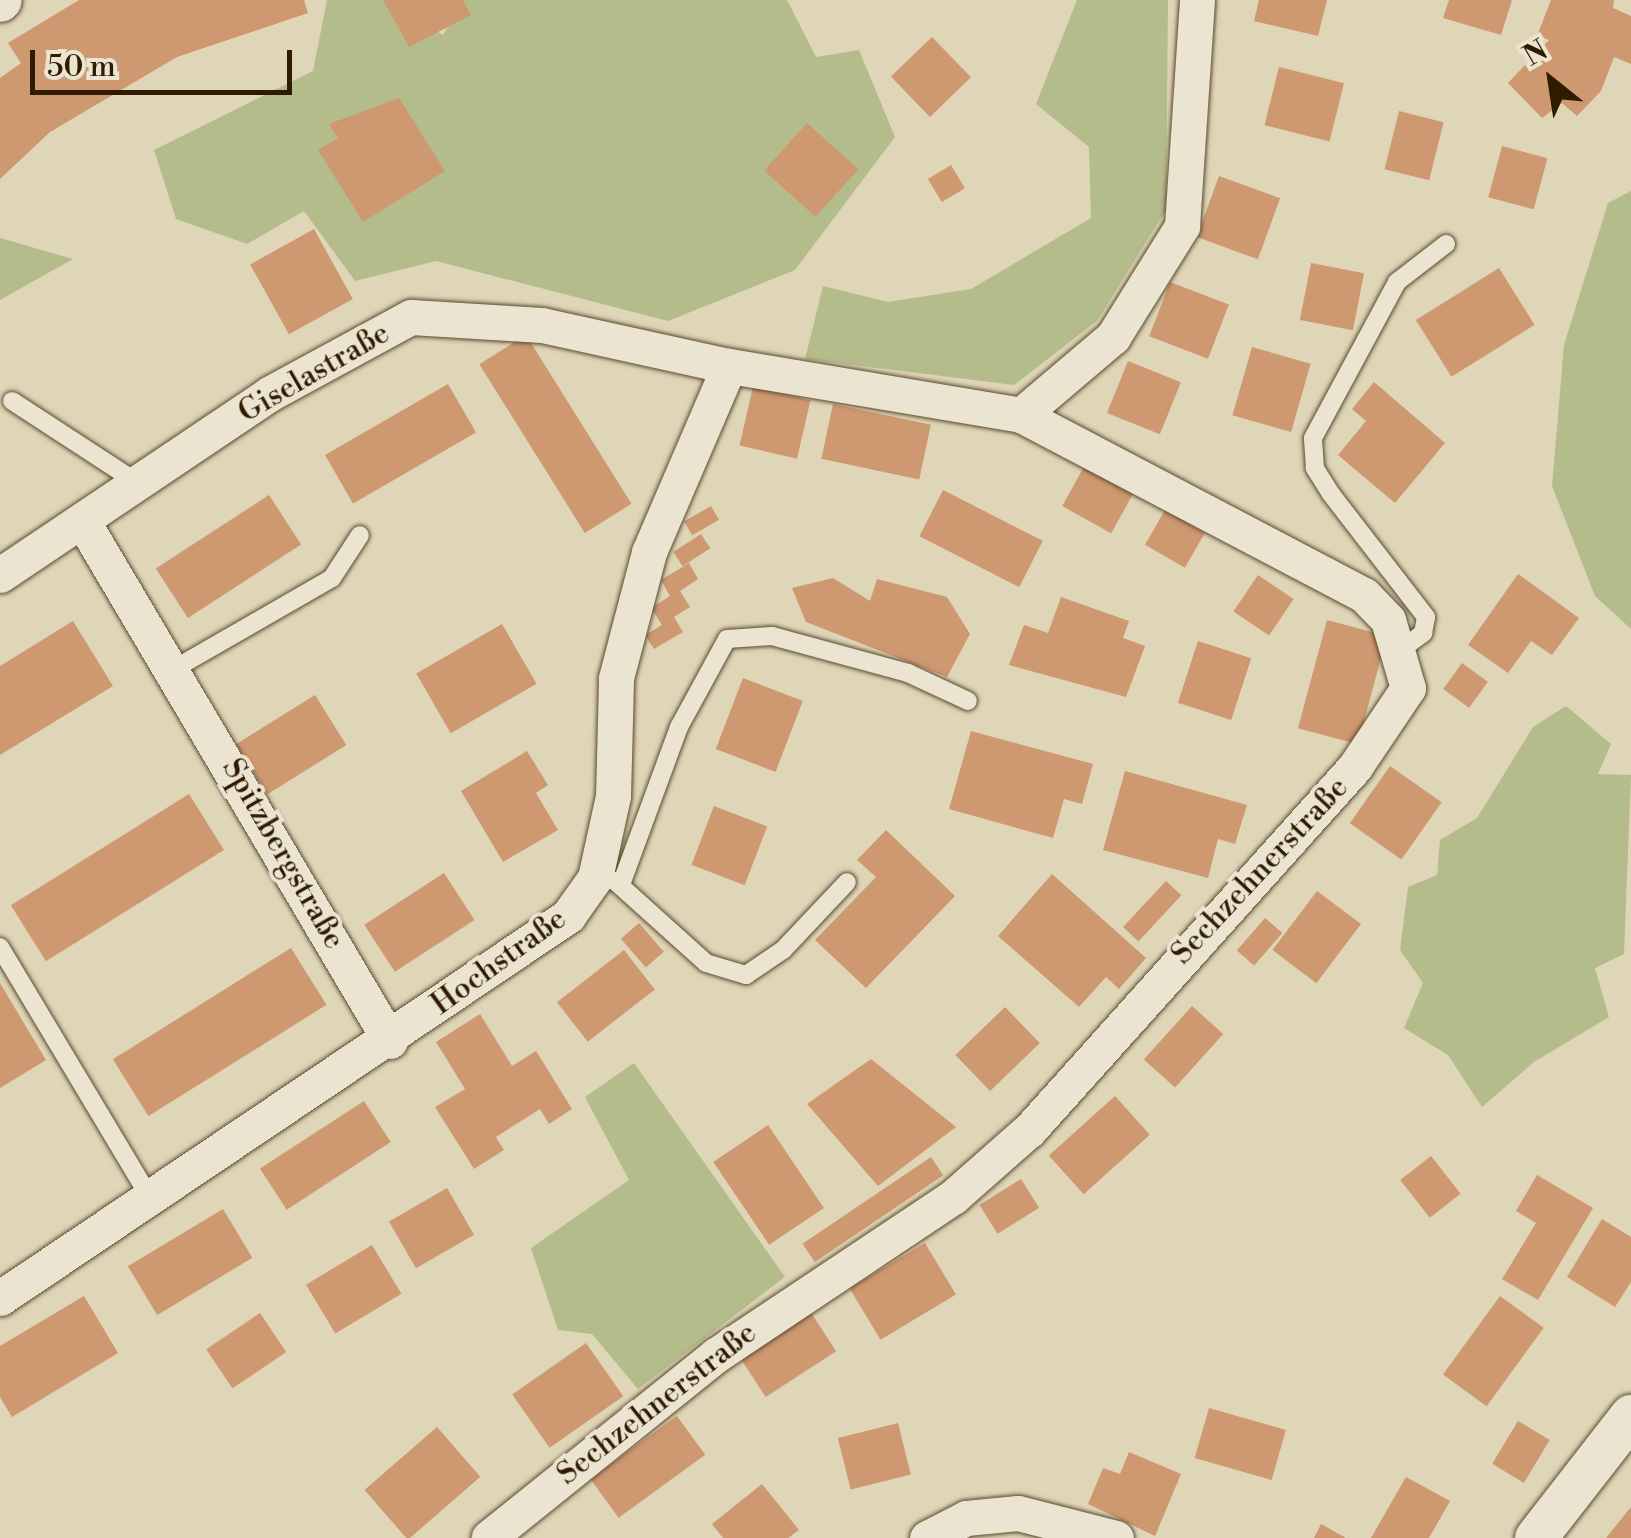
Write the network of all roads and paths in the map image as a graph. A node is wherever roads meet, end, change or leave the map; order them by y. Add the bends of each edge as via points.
1 (1198, 0) edge
2 (1446, 244) dead end
3 (729, 366) junction
4 (12, 401) dead end
5 (1020, 415) junction
6 (139, 483) junction
7 (83, 522) junction
8 (360, 535) dead end
9 (0, 576) edge
10 (1400, 650) junction
11 (174, 669) junction
12 (968, 701) dead end
13 (608, 880) junction
14 (847, 882) dead end
15 (0, 947) edge
16 (390, 1040) junction
17 (150, 1198) junction
18 (0, 1298) edge
19 (1631, 1416) edge
20 (488, 1538) edge
21 (927, 1538) edge
22 (1116, 1538) edge
23 (1536, 1538) edge

1 - 5 street via 1182,226 1113,337
2 - 10 lane via 1396,282 1313,438 1323,481 1426,617 1422,633
3 - 5 street, Sechzehnerstraße
3 - 6 street, Giselastraße via 542,325 411,318 269,394
3 - 13 street, Hochstraße via 650,552 616,678
4 - 6 lane
5 - 10 street, Sechzehnerstraße via 1364,595 1388,620
6 - 7 street, Giselastraße
7 - 9 street, Giselastraße
7 - 11 street, Spitzbergstraße
8 - 11 lane via 332,578
10 - 20 street, Sechzehnerstraße via 1408,688 1355,767 1029,1130 953,1196 716,1355
11 - 16 street, Spitzbergstraße
12 - 13 lane via 908,673 772,636 727,639
13 - 14 lane via 706,963 746,975 783,950
13 - 16 street, Hochstraße via 568,916
15 - 17 lane
16 - 17 street, Hochstraße
17 - 18 street, Hochstraße
19 - 23 street
21 - 22 street via 966,1518 1018,1513

